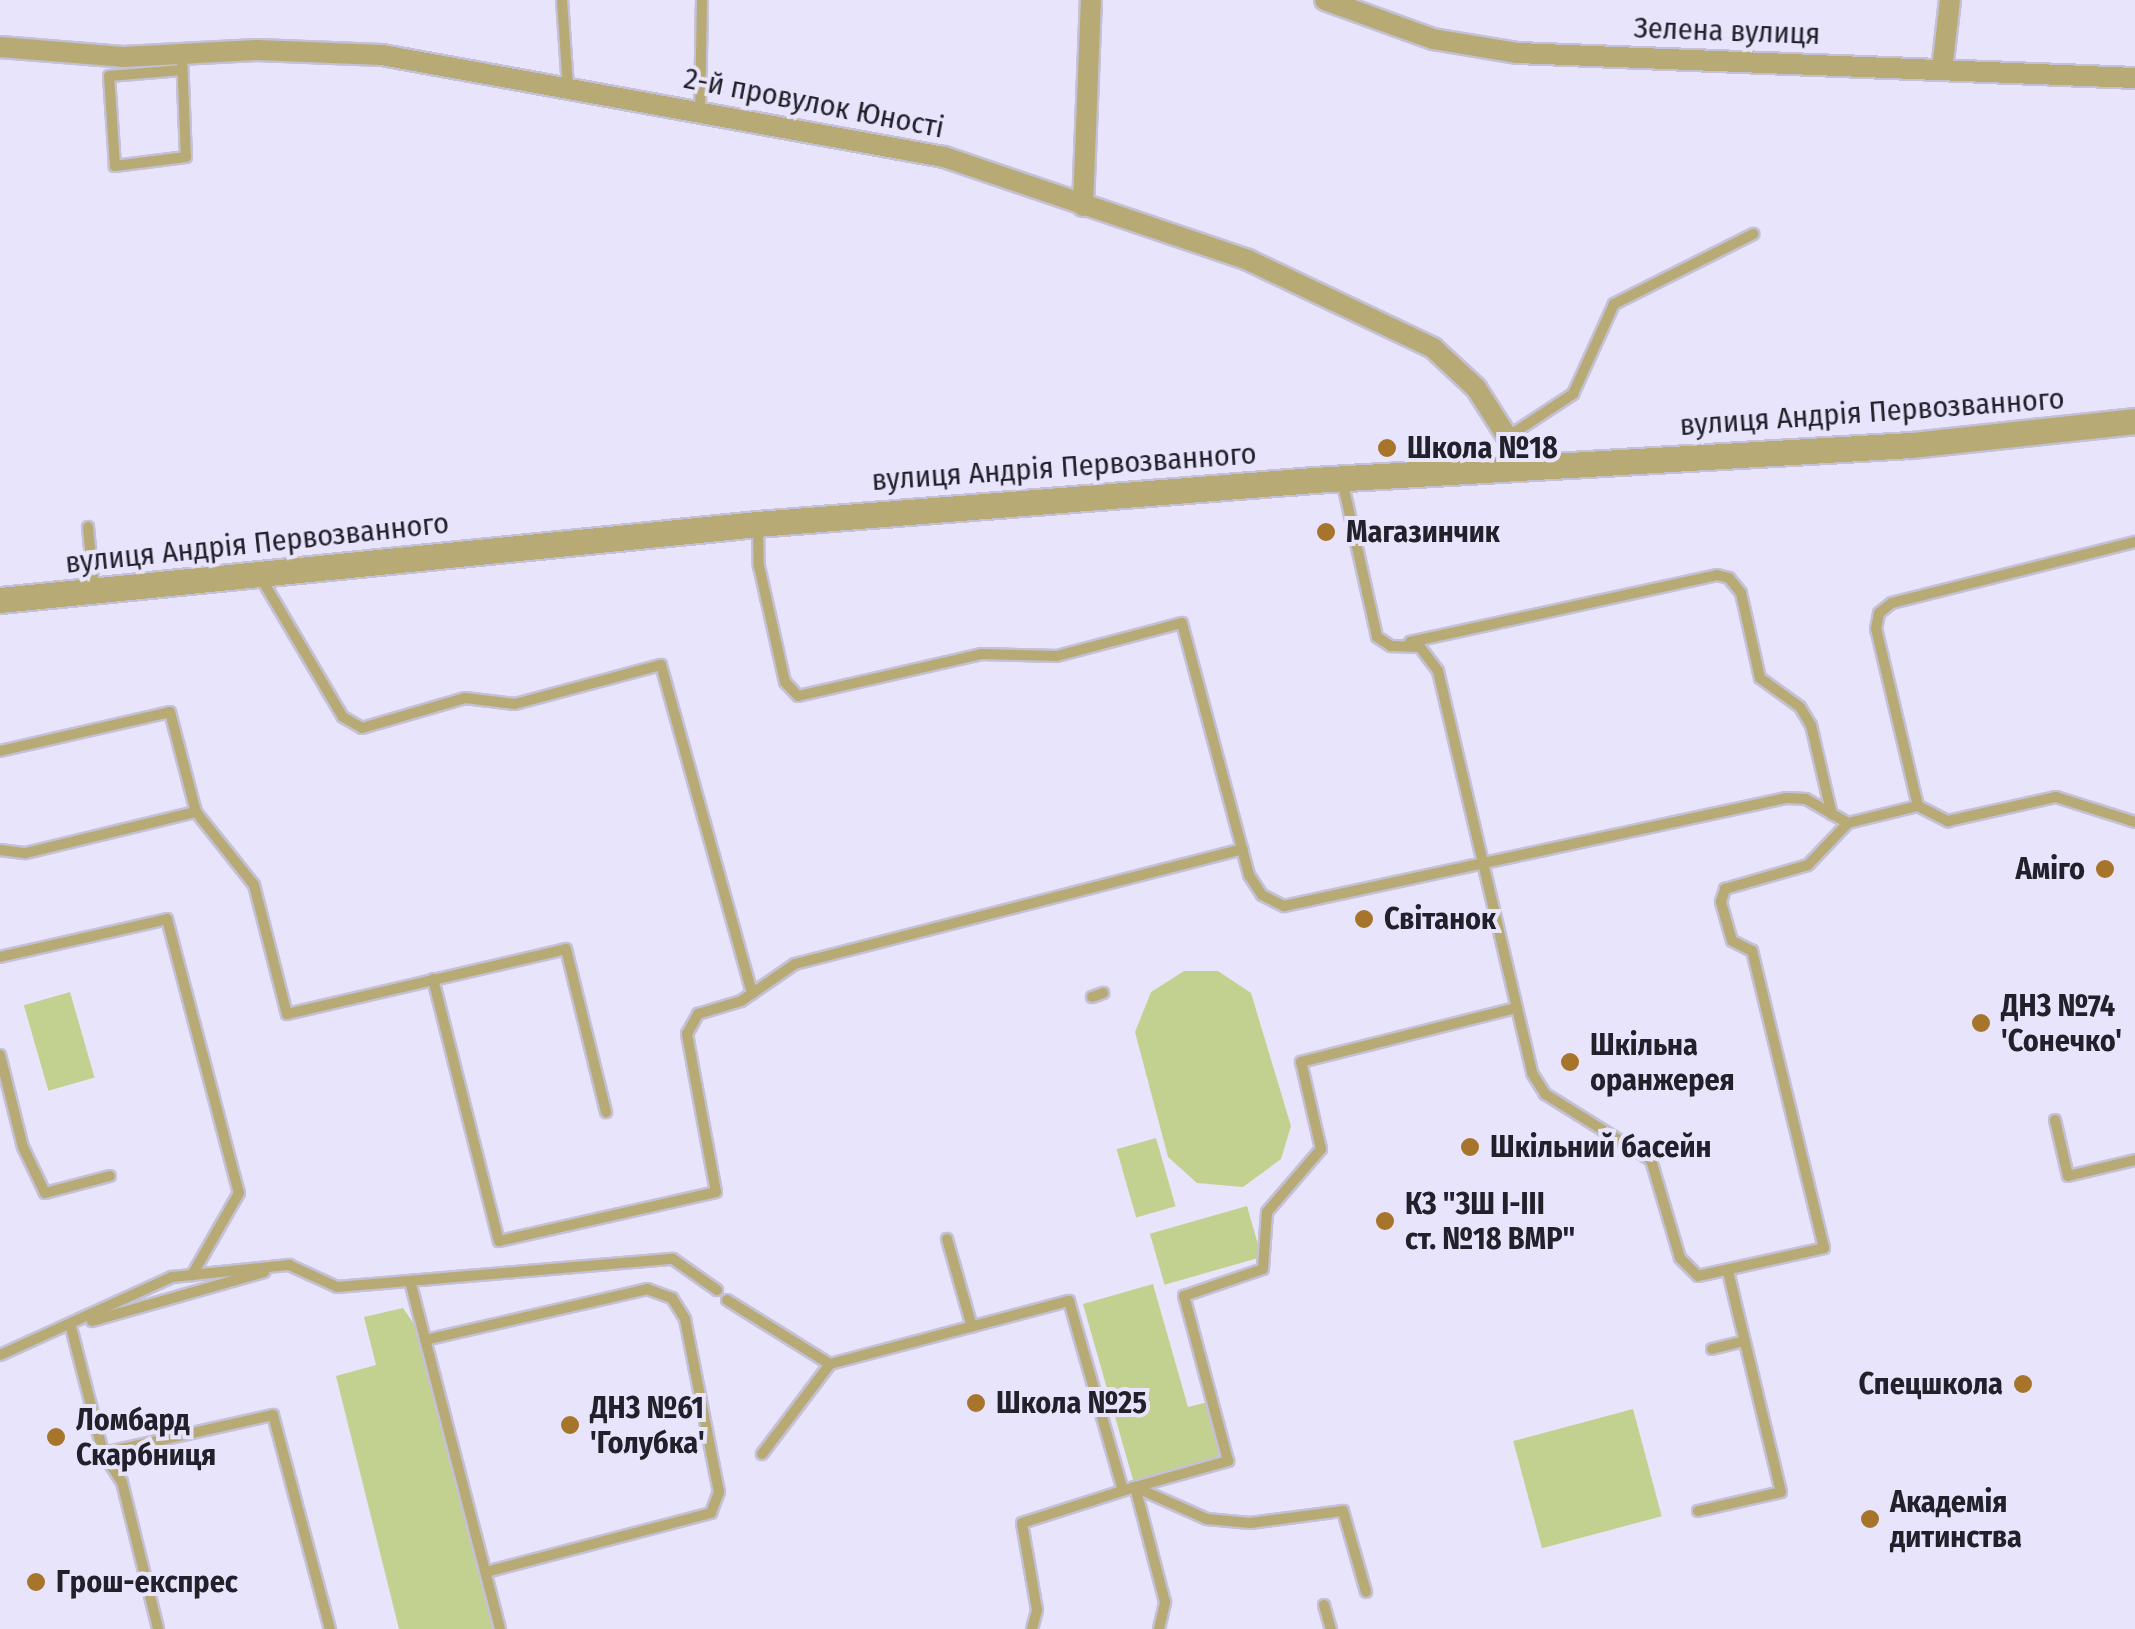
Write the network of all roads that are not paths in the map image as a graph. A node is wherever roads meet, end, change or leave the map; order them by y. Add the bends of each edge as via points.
1 (562, 0) edge
2 (702, 0) edge
3 (1091, 0) edge
4 (1324, 0) edge
5 (1950, 0) edge
6 (0, 47) edge
7 (182, 62) junction
8 (1942, 70) junction
9 (2135, 78) edge
10 (568, 89) junction
11 (700, 112) junction
12 (1083, 206) junction
13 (1753, 234) dead end
14 (2135, 421) edge
15 (1510, 436) junction
16 (1527, 468) junction
17 (1342, 479) junction
18 (758, 524) junction
19 (88, 528) dead end
20 (2135, 542) edge
21 (261, 578) junction
22 (94, 592) junction
23 (0, 600) edge
24 (1409, 642) junction
25 (0, 751) edge
26 (1918, 806) junction
27 (196, 812) junction
28 (1832, 816) junction
29 (2135, 822) edge
30 (1848, 824) junction
31 (0, 850) edge
32 (1242, 850) junction
33 (1486, 865) junction
34 (0, 958) edge
35 (433, 979) junction
36 (752, 994) junction
37 (1516, 1008) junction
38 (0, 1055) edge
39 (606, 1112) dead end
40 (2054, 1120) dead end
41 (2135, 1160) edge
42 (110, 1176) dead end
43 (947, 1239) dead end
44 (289, 1265) junction
45 (1728, 1272) junction
46 (192, 1275) junction
47 (410, 1281) junction
48 (717, 1290) dead end
49 (727, 1300) dead end
50 (972, 1327) junction
51 (68, 1328) junction
52 (425, 1340) junction
53 (1743, 1341) junction
54 (1712, 1349) dead end
55 (0, 1355) edge
56 (830, 1364) junction
57 (104, 1453) junction
58 (762, 1454) dead end
59 (1129, 1488) junction
60 (1698, 1510) dead end
61 (486, 1572) junction
62 (1366, 1592) dead end
63 (1324, 1605) dead end
64 (158, 1629) edge
65 (330, 1629) edge
66 (500, 1629) edge
67 (1032, 1629) edge
68 (1159, 1629) edge
69 (1331, 1629) edge

1 - 10 lane
2 - 11 lane
3 - 12 street
4 - 8 street, Зелена вулиця via 1468,48
5 - 8 street
6 - 7 street, 2-й провулок Юності
7 - 7 lane via 186,157 116,166 109,76
7 - 10 street, 2-й провулок Юності via 382,56
8 - 9 street, Зелена вулиця
10 - 11 street, 2-й провулок Юності
11 - 12 street, 2-й провулок Юності via 944,156
12 - 15 street, 2-й провулок Юності via 1248,260 1433,348 1476,388
13 - 15 lane via 1614,304 1574,394
14 - 16 street, вулиця Андрія Первозванного via 1911,446
15 - 16 street, 2-й провулок Юності
16 - 17 street, вулиця Андрія Первозванного
17 - 18 street, вулиця Андрія Первозванного
17 - 24 lane via 1377,636 1391,646
18 - 21 street, вулиця Андрія Первозванного
18 - 32 lane via 759,566 785,682 798,696 982,654 1057,656 1182,623
19 - 22 lane
20 - 26 lane via 1892,603 1879,613 1876,629
21 - 22 street, вулиця Андрія Первозванного
21 - 36 lane via 343,716 362,728 465,698 516,704 662,665
22 - 23 street, вулиця Андрія Первозванного
24 - 28 lane via 1717,575 1729,578 1742,593 1765,687 1800,707 1811,725
24 - 33 lane via 1428,652 1438,671
25 - 27 lane via 170,712
26 - 29 lane via 1948,821 2056,797
26 - 30 lane
27 - 31 lane via 26,853
27 - 35 lane via 254,884 287,1014
28 - 30 lane
28 - 33 lane via 1806,800 1786,798
30 - 45 lane via 1817,860 1725,890 1721,902 1732,942 1752,951 1824,1248
32 - 33 lane via 1262,896 1295,906
32 - 36 lane via 795,964
33 - 37 lane
34 - 46 lane via 167,919 240,1193
35 - 36 lane via 498,1241 716,1192 687,1034 698,1014
35 - 39 lane via 566,948
37 - 45 lane via 1532,1073 1545,1094 1651,1160 1684,1266 1698,1276
37 - 59 lane via 1301,1062 1321,1150 1267,1212 1263,1269 1184,1296 1228,1460
38 - 42 lane via 23,1147 45,1193
40 - 41 lane via 2068,1176
43 - 50 lane
44 - 46 lane
44 - 47 lane via 338,1287
44 - 51 lane
45 - 53 lane
46 - 51 lane via 172,1277
47 - 48 lane via 672,1259
47 - 52 lane
49 - 56 lane
50 - 56 lane
50 - 59 lane via 1068,1301
51 - 55 lane
51 - 57 lane
52 - 61 lane
52 - 61 lane via 647,1289 672,1298 685,1319 719,1492 711,1513
53 - 54 lane
53 - 60 lane via 1782,1492
56 - 58 lane
57 - 64 lane via 122,1482
57 - 65 lane via 273,1415
59 - 62 lane via 1207,1519 1250,1523 1343,1511
59 - 67 lane via 1022,1523 1037,1610
59 - 68 lane via 1165,1602
61 - 66 lane
63 - 69 lane

